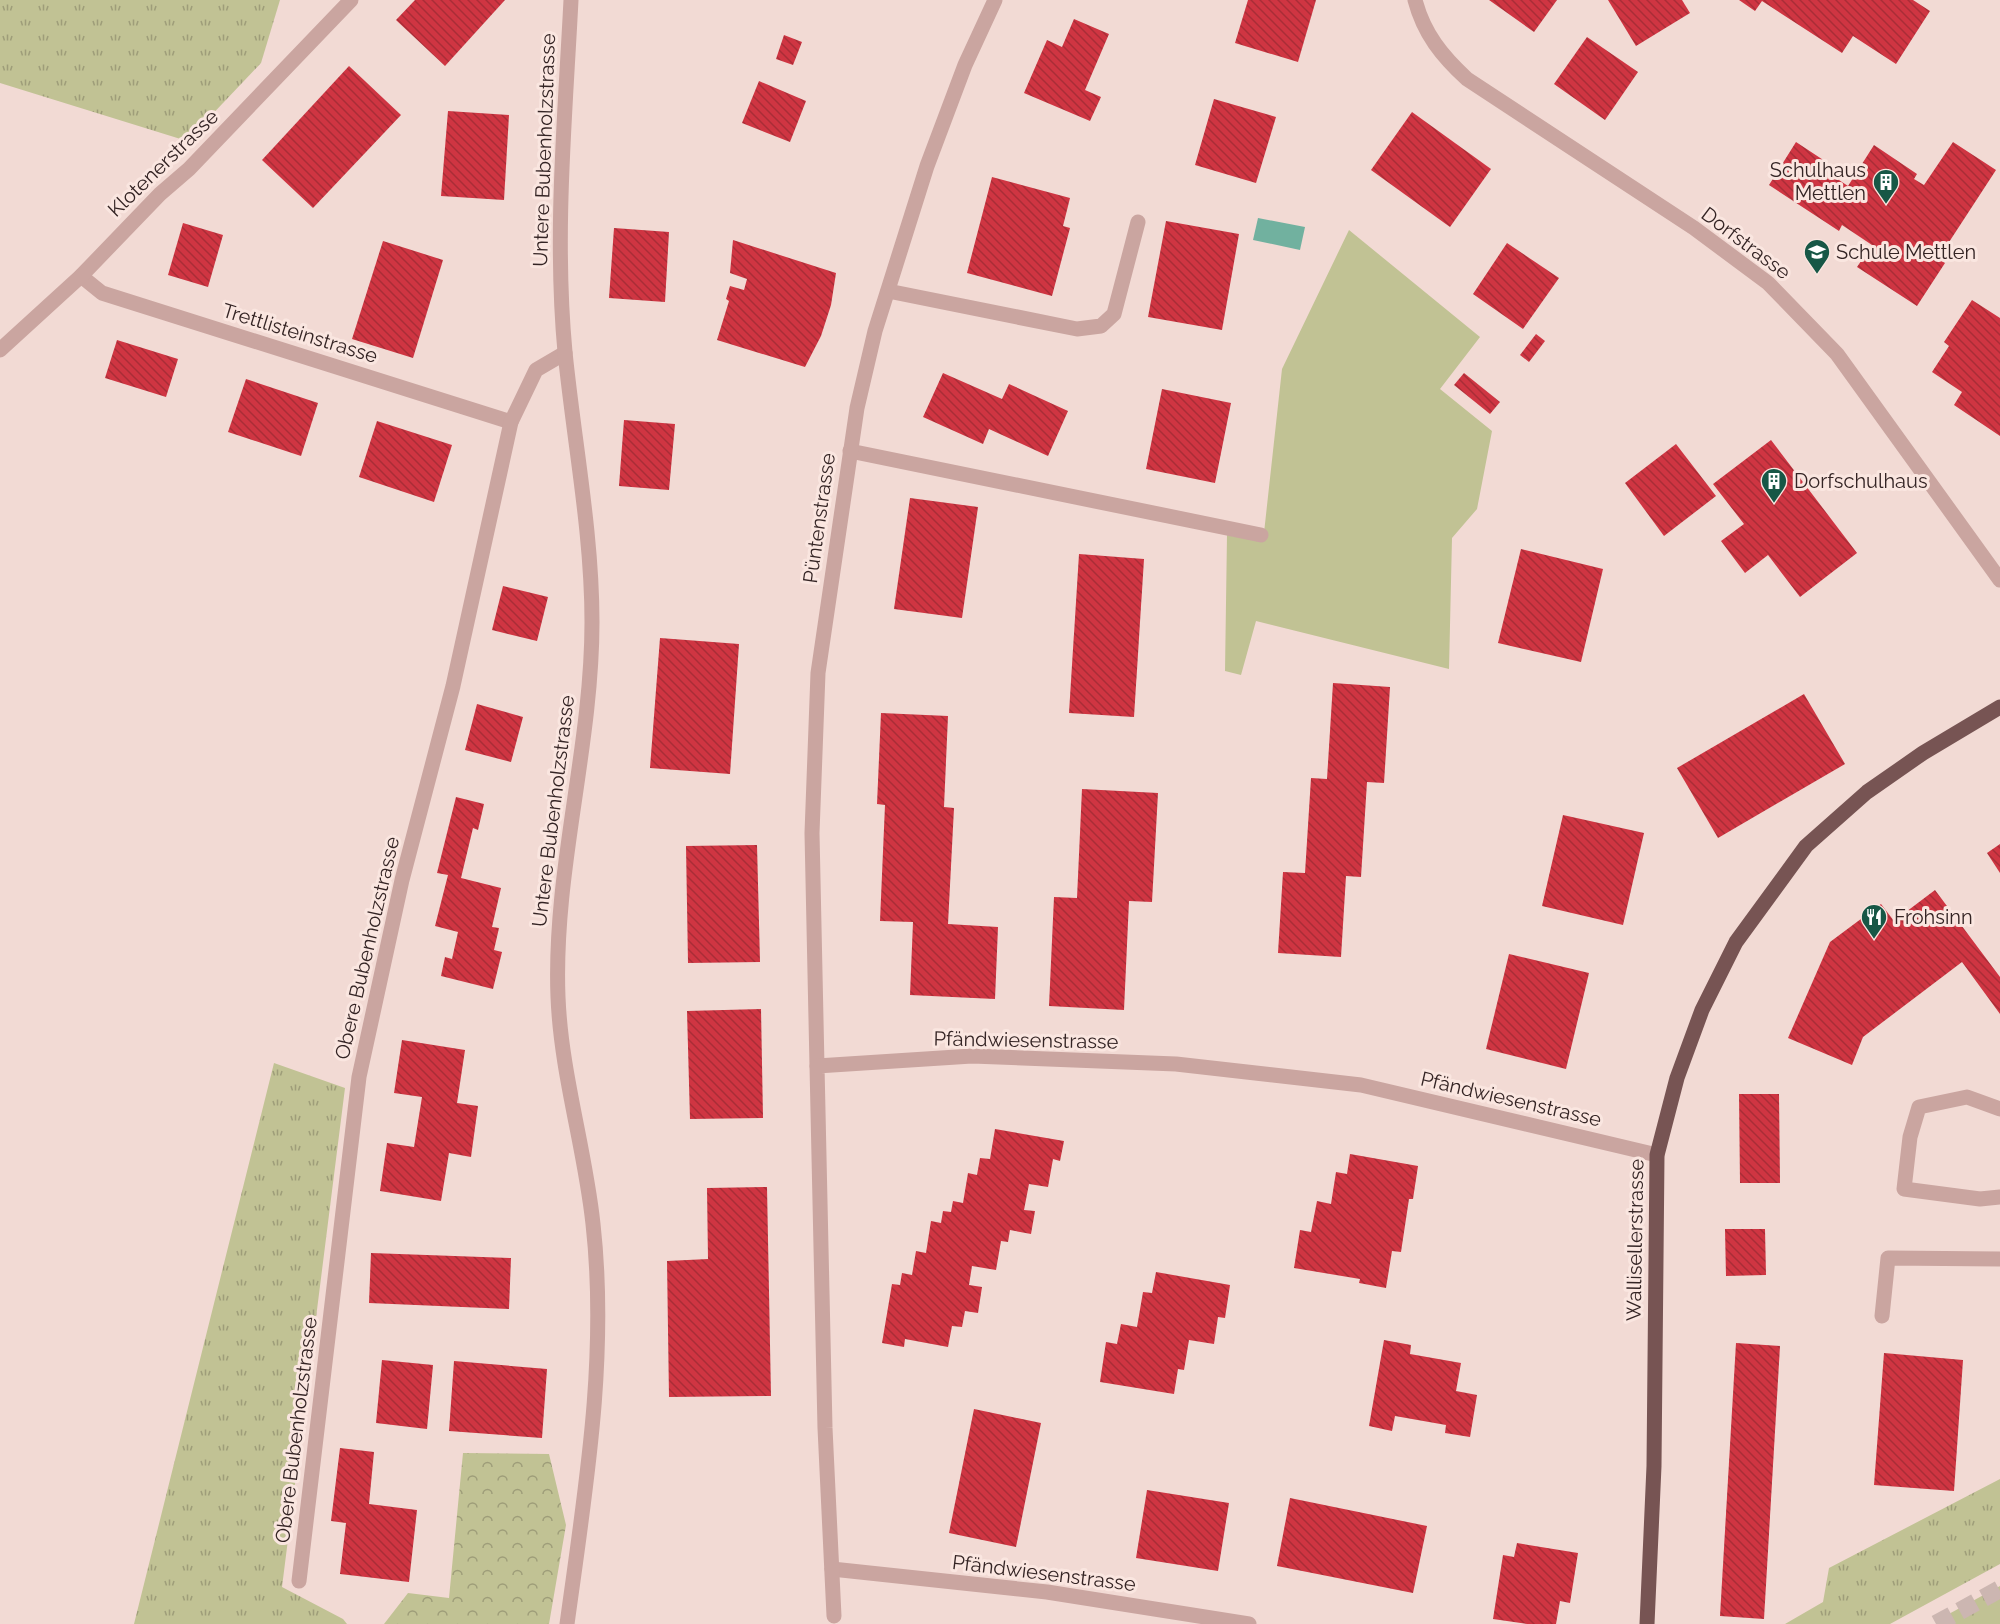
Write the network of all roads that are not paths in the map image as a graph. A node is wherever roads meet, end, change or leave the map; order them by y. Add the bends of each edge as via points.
1 (351, 0) edge
2 (571, 0) edge
3 (995, 0) edge
4 (1415, 0) edge
5 (1138, 222) dead end
6 (81, 276) junction
7 (888, 291) junction
8 (0, 350) edge
9 (565, 353) junction
10 (511, 422) junction
11 (850, 451) junction
12 (1261, 535) dead end
13 (2000, 580) edge
14 (2000, 707) edge
15 (818, 1066) junction
16 (2000, 1109) edge
17 (1657, 1155) junction
18 (2000, 1197) edge
19 (2000, 1259) edge
20 (1882, 1316) dead end
21 (832, 1569) junction
22 (299, 1581) dead end
23 (834, 1616) dead end
24 (567, 1624) edge
25 (1248, 1624) edge
26 (1647, 1624) edge

1 - 6 street, Klotenerstrasse
2 - 9 street, Untere Bubenholzstrasse via 558,241
3 - 7 street, Püntenstrasse via 965,65 931,156
4 - 13 street, Dorfstrasse via 1420,20 1440,54 1467,79 1694,228 1768,283 1803,317 1837,354
5 - 7 street via 1114,314 1101,326 1077,329
6 - 8 street, Klotenerstrasse
6 - 10 street, Trettlisteinstrasse via 102,293
7 - 11 street, Püntenstrasse via 857,408
9 - 10 street, Obere Bubenholzstrasse via 536,370
9 - 24 street, Untere Bubenholzstrasse via 592,620 589,697 561,903 558,997 566,1076 593,1222 598,1303 592,1437
10 - 22 street, Obere Bubenholzstrasse via 453,686 402,880 359,1077
11 - 12 street
11 - 15 street, Püntenstrasse via 818,673 812,833
14 - 17 main road, Wallisellerstrasse via 1923,753 1868,792 1806,846 1736,942 1702,1010 1677,1078
15 - 17 street, Pfändwiesenstrasse via 972,1056 1176,1064 1361,1085
15 - 21 street via 825,1428
16 - 18 street via 1967,1097 1919,1107 1910,1137 1904,1189 1980,1199
17 - 26 main road, Wallisellerstrasse via 1654,1466
19 - 20 street via 1888,1258
21 - 23 street
21 - 25 street, Pfändwiesenstrasse via 1047,1592

